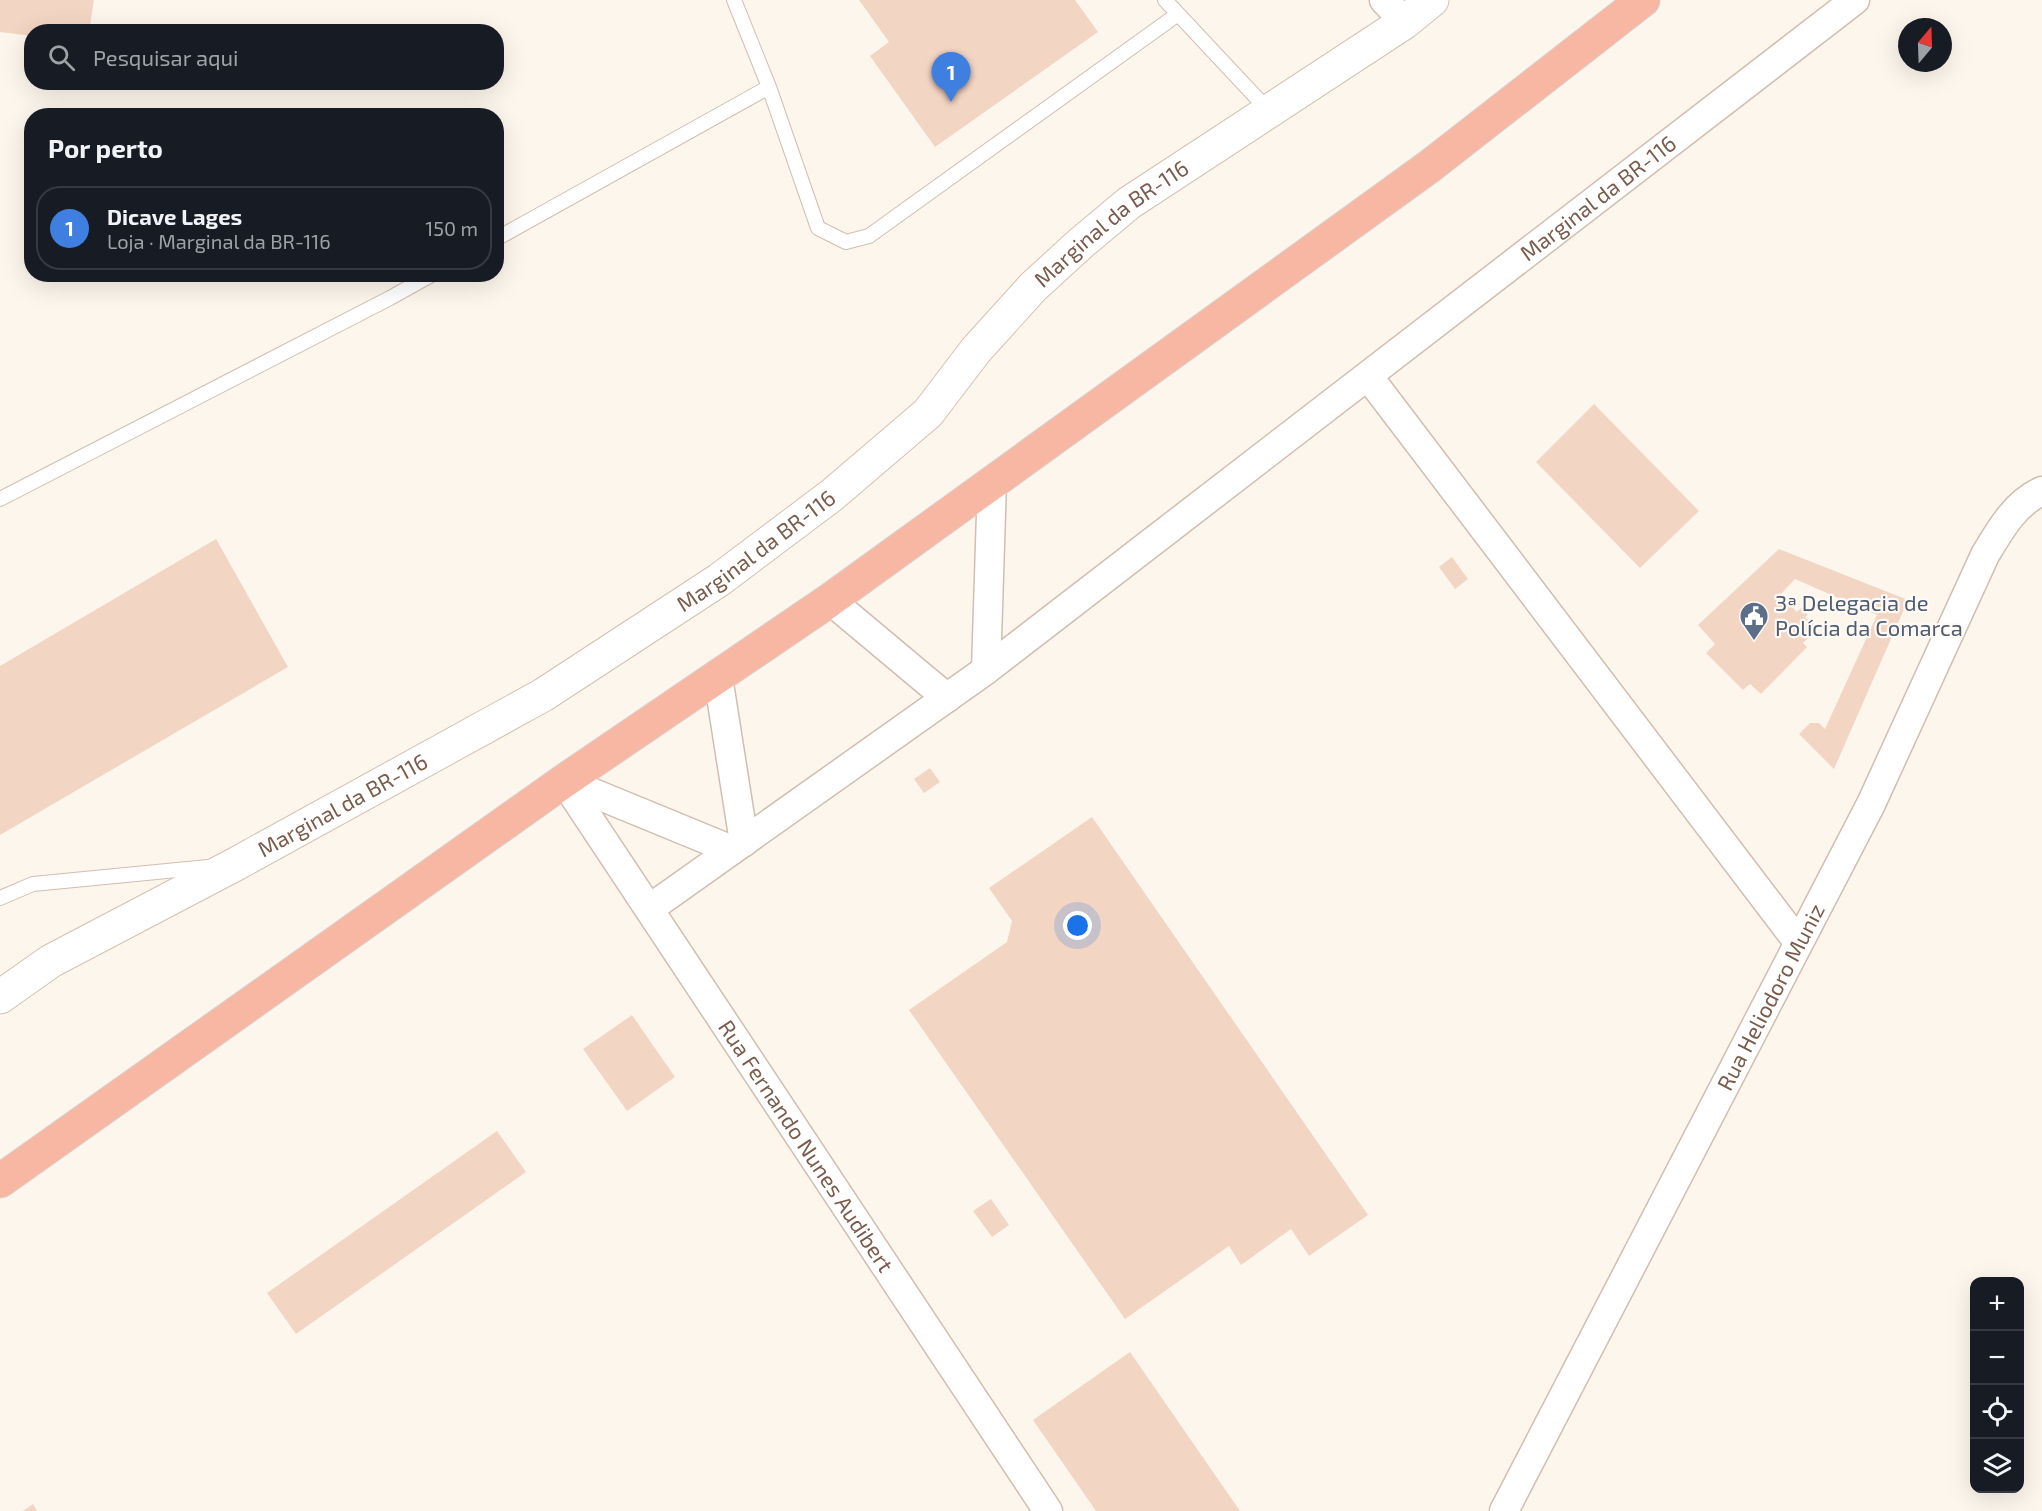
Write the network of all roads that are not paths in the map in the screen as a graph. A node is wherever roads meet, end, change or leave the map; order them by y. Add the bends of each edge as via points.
1 (734, 0) edge
2 (1165, 0) edge
3 (1432, 0) edge
4 (1643, 0) edge
5 (1855, 0) edge
6 (1395, 11) edge
7 (1178, 14) junction
8 (769, 87) junction
9 (1268, 110) junction
10 (504, 235) edge
11 (418, 282) edge
12 (1368, 376) junction
13 (993, 482) junction
14 (2042, 491) edge
15 (0, 499) edge
16 (830, 600) junction
17 (986, 670) junction
18 (718, 677) junction
19 (947, 698) junction
20 (564, 781) junction
21 (738, 846) junction
22 (234, 865) junction
23 (0, 898) edge
24 (649, 909) junction
25 (1798, 942) junction
26 (0, 997) edge
27 (0, 1180) edge
28 (1048, 1511) edge
29 (1504, 1511) edge

1 - 8 lane
2 - 7 lane
3 - 6 street, Marginal da BR-116
4 - 13 highway via 1430,166
5 - 12 street, Marginal da BR-116
6 - 9 street, Marginal da BR-116
7 - 8 lane via 869,236 846,243 818,228
7 - 9 lane
8 - 10 lane
9 - 22 street, Marginal da BR-116 via 1129,203 1080,244 976,350 928,413 832,495 719,580 543,695
11 - 15 lane
12 - 17 street, Marginal da BR-116
12 - 25 street
13 - 16 highway
13 - 17 street
14 - 25 street, Rua Heliodoro Muniz via 2031,496 2006,520 1985,555 1870,804
16 - 18 highway
16 - 19 street
17 - 19 street, Marginal da BR-116
18 - 20 highway
18 - 21 street
19 - 21 street, Marginal da BR-116
20 - 21 street
20 - 24 street, Rua Fernando Nunes Audibert
20 - 27 highway
21 - 24 street, Marginal da BR-116
22 - 23 lane via 33,884
22 - 26 street, Marginal da BR-116 via 51,962
24 - 28 street, Rua Fernando Nunes Audibert
25 - 29 street, Rua Heliodoro Muniz

